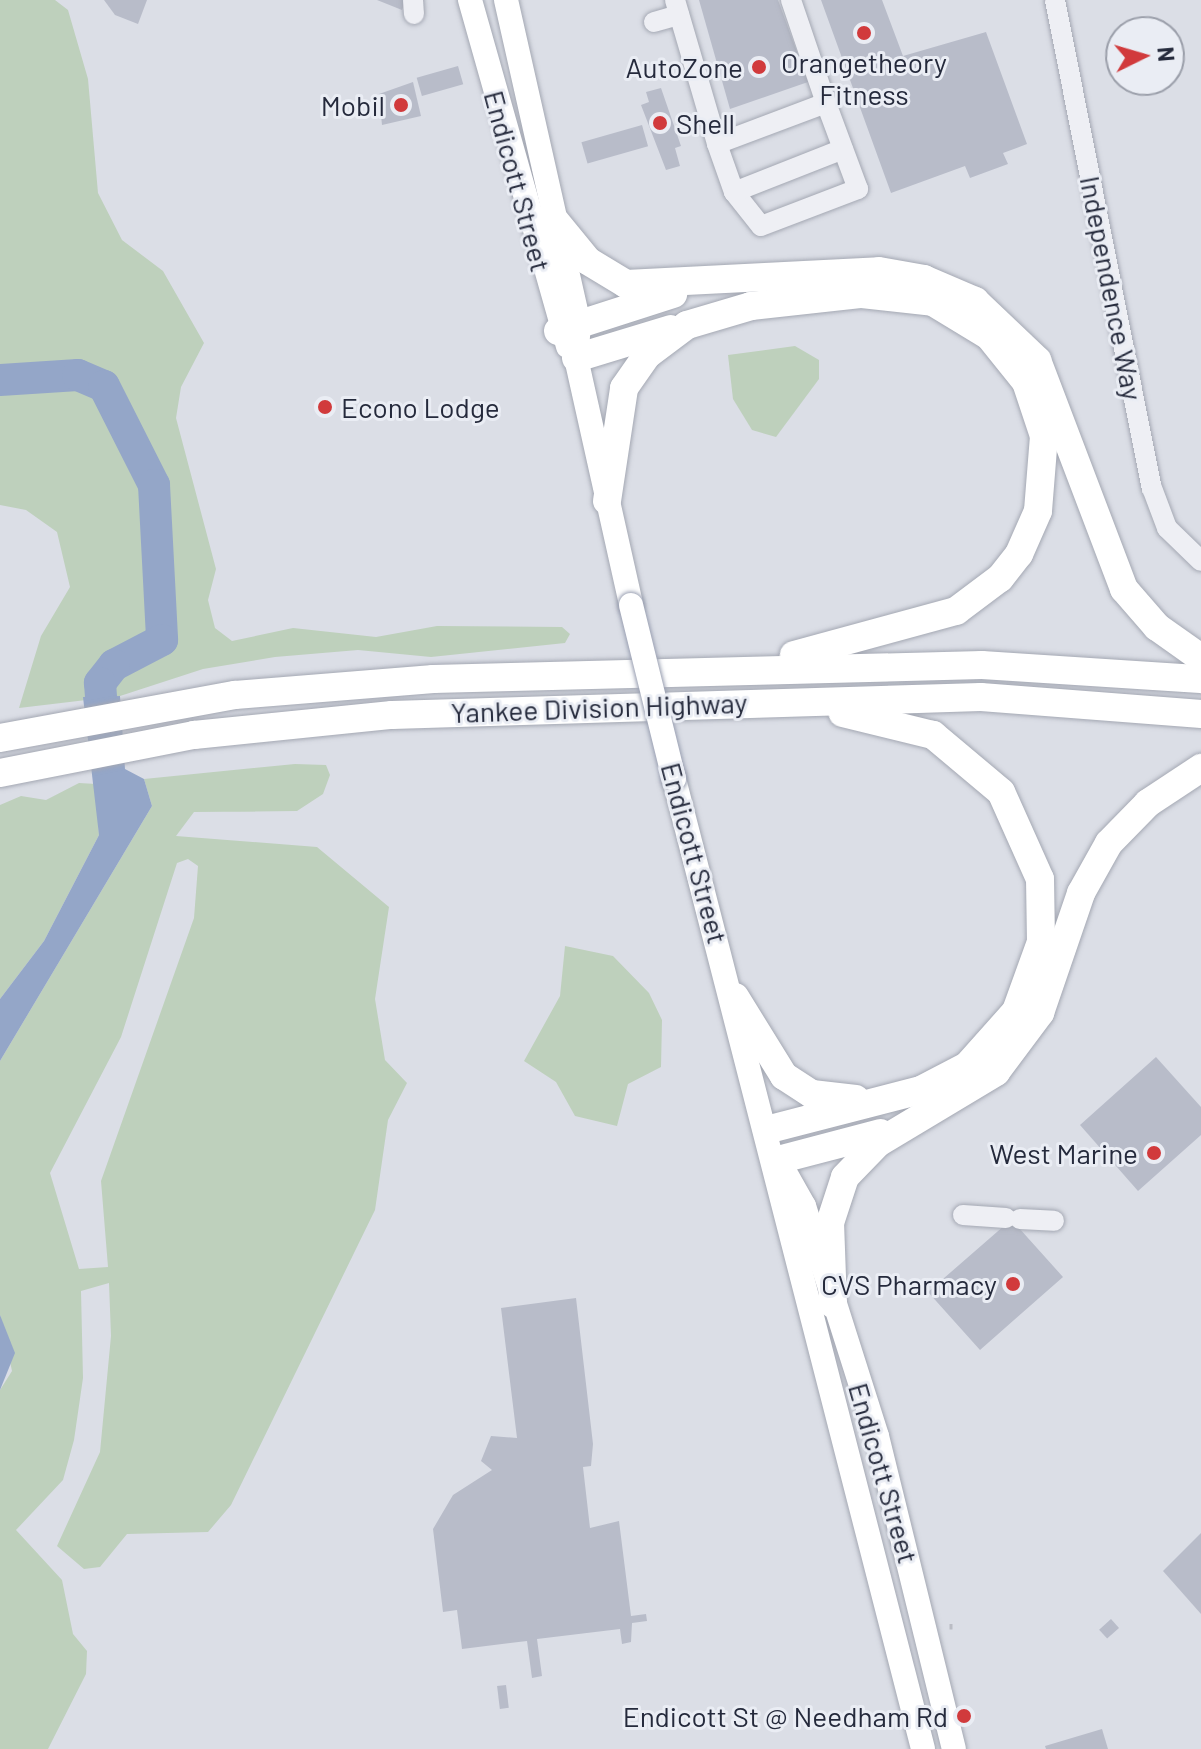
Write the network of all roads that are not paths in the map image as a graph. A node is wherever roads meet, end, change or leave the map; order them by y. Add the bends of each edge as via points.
1 (470, 0) edge
2 (506, 0) edge
3 (791, 0) edge
4 (1055, 0) edge
5 (677, 8) edge
6 (654, 22) dead end
7 (826, 103) junction
8 (717, 144) junction
9 (843, 149) junction
10 (734, 192) junction
11 (556, 222) junction
12 (705, 285) junction
13 (687, 325) junction
14 (569, 328) junction
15 (576, 358) junction
16 (607, 501) junction
17 (1201, 561) edge
18 (1201, 658) edge
19 (744, 667) junction
20 (1201, 679) edge
21 (751, 702) junction
22 (1201, 714) edge
23 (0, 738) edge
24 (1201, 768) edge
25 (0, 773) edge
26 (735, 997) junction
27 (901, 1096) junction
28 (909, 1125) junction
29 (770, 1129) junction
30 (778, 1160) junction
31 (963, 1215) dead end
32 (1054, 1221) dead end
33 (833, 1304) junction
34 (923, 1749) edge
35 (954, 1749) edge

1 - 14 main road, Endicott Street
2 - 11 main road, Endicott Street
3 - 7 street
4 - 17 street, Independence Way via 1152,488 1167,528
5 - 6 street
5 - 8 street
7 - 8 street
7 - 9 street
8 - 10 street
9 - 10 street
9 - 10 street via 858,189 761,226
11 - 12 highway via 605,275 648,287
11 - 14 main road, Endicott Street
12 - 14 highway
12 - 18 highway via 879,271 949,288 999,318 1052,391 1124,589 1157,627
13 - 15 highway
13 - 16 highway via 654,347 624,388
13 - 19 highway via 821,297 933,302 966,317 1012,359 1044,436 1045,474 1030,532 1000,578 977,598 930,622
14 - 15 main road, Endicott Street
15 - 16 main road, Endicott Street
16 - 26 main road, Endicott Street, bridge via 674,779
19 - 20 highway, Yankee Division Highway via 1077,667
19 - 23 highway, Yankee Division Highway via 372,682 138,710
21 - 22 highway, Yankee Division Highway via 981,697
21 - 25 highway, Yankee Division Highway via 364,717 144,743
21 - 27 highway via 882,718 933,735 1001,792 1033,853 1043,908 1026,991 987,1051 942,1082
24 - 28 highway via 1148,803 1109,843 1081,893 1040,1013 1013,1052 977,1088
26 - 27 highway via 763,1051 799,1088 834,1098
26 - 29 main road, Endicott Street
27 - 29 highway
28 - 30 highway
28 - 33 highway via 859,1159 835,1201 828,1251
29 - 30 main road, Endicott Street
30 - 33 main road, Endicott Street via 804,1206
30 - 34 main road, Endicott Street via 780,1212
31 - 32 street
33 - 35 main road, Endicott Street via 890,1483

